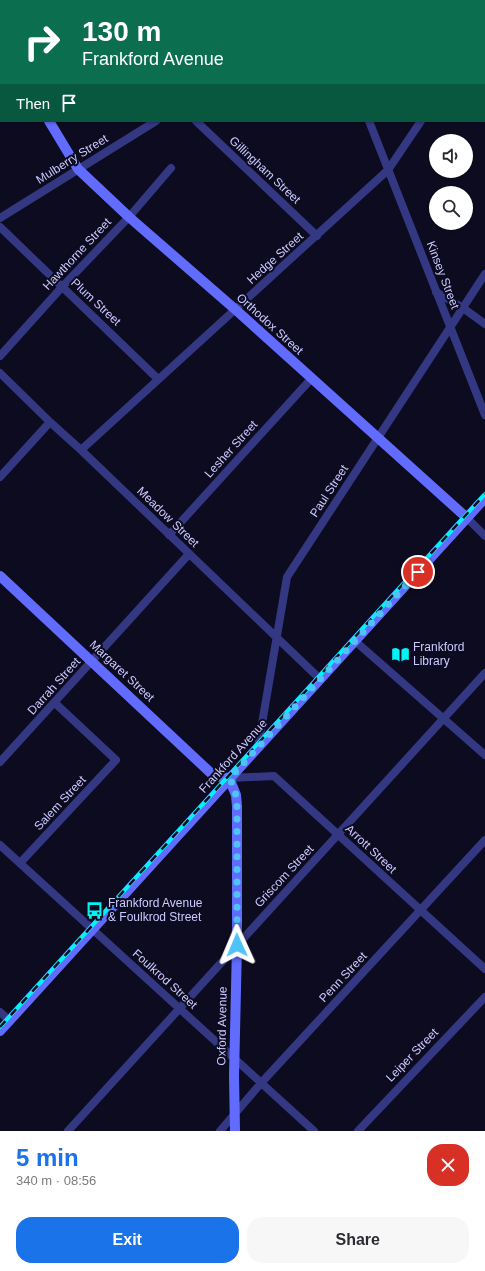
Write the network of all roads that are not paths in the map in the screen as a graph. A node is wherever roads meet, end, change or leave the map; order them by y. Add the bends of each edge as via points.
1 (50, 122) edge
2 (197, 122) edge
3 (369, 122) edge
4 (420, 122) edge
5 (142, 124) edge
6 (171, 168) dead end
7 (78, 170) junction
8 (388, 170) junction
9 (129, 217) junction
10 (0, 218) edge
11 (0, 227) edge
12 (317, 236) junction
13 (485, 274) edge
14 (62, 287) junction
15 (436, 292) junction
16 (464, 308) junction
17 (236, 310) junction
18 (485, 324) edge
19 (450, 327) junction
20 (0, 356) edge
21 (0, 373) edge
22 (158, 379) junction
23 (311, 379) junction
24 (485, 416) edge
25 (50, 422) junction
26 (378, 438) junction
27 (81, 450) junction
28 (0, 477) edge
29 (485, 498) edge
30 (467, 518) junction
31 (169, 535) junction
32 (485, 536) edge
33 (189, 554) junction
34 (0, 576) edge
35 (277, 638) junction
36 (355, 641) junction
37 (92, 661) junction
38 (485, 673) edge
39 (320, 679) junction
40 (55, 703) junction
41 (443, 719) junction
42 (258, 747) junction
43 (485, 755) edge
44 (0, 762) edge
45 (230, 778) junction
46 (338, 835) junction
47 (485, 840) edge
48 (0, 845) edge
49 (21, 862) junction
50 (421, 911) junction
51 (93, 930) junction
52 (237, 945) junction
53 (485, 969) edge
54 (485, 997) edge
55 (179, 1008) junction
56 (0, 1012) edge
57 (10, 1020) junction
58 (0, 1031) edge
59 (235, 1058) junction
60 (262, 1082) junction
61 (235, 1115) junction
62 (68, 1131) edge
63 (220, 1131) edge
64 (235, 1131) edge
65 (314, 1131) edge
66 (358, 1131) edge

1 - 7 street, Orthodox Street
2 - 12 street, Gillingham Street
3 - 8 street, Kinsey Street
4 - 8 street, Hedge Street
5 - 7 street, Mulberry Street
6 - 9 street, Hawthorne Street
7 - 9 street, Orthodox Street
7 - 10 street, Mulberry Street
8 - 12 street, Hedge Street
8 - 15 street, Kinsey Street
9 - 14 street, Hawthorne Street
9 - 17 street, Orthodox Street
11 - 14 street, Plum Street
12 - 17 street, Hedge Street
13 - 16 street, Paul Street
14 - 20 street, Hawthorne Street
14 - 22 street, Plum Street
15 - 16 street
15 - 19 street, Kinsey Street
16 - 18 street
16 - 19 street, Paul Street
17 - 22 street, Hedge Street
17 - 23 street, Orthodox Street
19 - 24 street, Kinsey Street
19 - 26 street, Paul Street
21 - 25 street, Meadow Street
22 - 27 street, Hedge Street
23 - 26 street, Orthodox Street
23 - 31 street, Lesher Street
25 - 27 street, Meadow Street
25 - 28 street
26 - 30 street, Orthodox Street
26 - 35 street, Paul Street via 287,577
27 - 31 street, Meadow Street
29 - 30 street, Frankford Avenue
30 - 32 street, Orthodox Street
30 - 36 street, Frankford Avenue
31 - 33 street, Meadow Street
33 - 35 street, Meadow Street
33 - 37 street, Darrah Street
34 - 37 street, Margaret Street
35 - 39 street, Meadow Street
35 - 42 street, Paul Street
36 - 39 street, Frankford Avenue
36 - 41 street
37 - 40 street, Darrah Street
37 - 45 street, Margaret Street via 214,776
38 - 41 street, Griscom Street
39 - 42 street, Frankford Avenue
40 - 44 street, Darrah Street
40 - 49 street, Salem Street via 116,760
41 - 43 street
41 - 46 street, Griscom Street
42 - 45 street, Frankford Avenue
45 - 46 street, Arrott Street via 274,776
45 - 51 street, Frankford Avenue
45 - 52 street, Oxford Avenue via 237,806
46 - 50 street, Arrott Street
46 - 52 street, Griscom Street
47 - 50 street, Penn Street
48 - 49 street, Foulkrod Street
49 - 51 street, Foulkrod Street
50 - 53 street, Arrott Street
50 - 60 street, Penn Street
51 - 55 street, Foulkrod Street
51 - 57 street, Frankford Avenue
52 - 55 street, Griscom Street
52 - 59 street, Oxford Avenue
54 - 66 street, Leiper Street
55 - 59 street, Foulkrod Street
55 - 62 street, Griscom Street
56 - 57 street
57 - 58 street, Frankford Avenue
59 - 60 street, Foulkrod Street
59 - 61 street, Oxford Avenue
60 - 61 street, Penn Street
60 - 65 street, Foulkrod Street
61 - 63 street, Penn Street
61 - 64 street, Oxford Avenue

